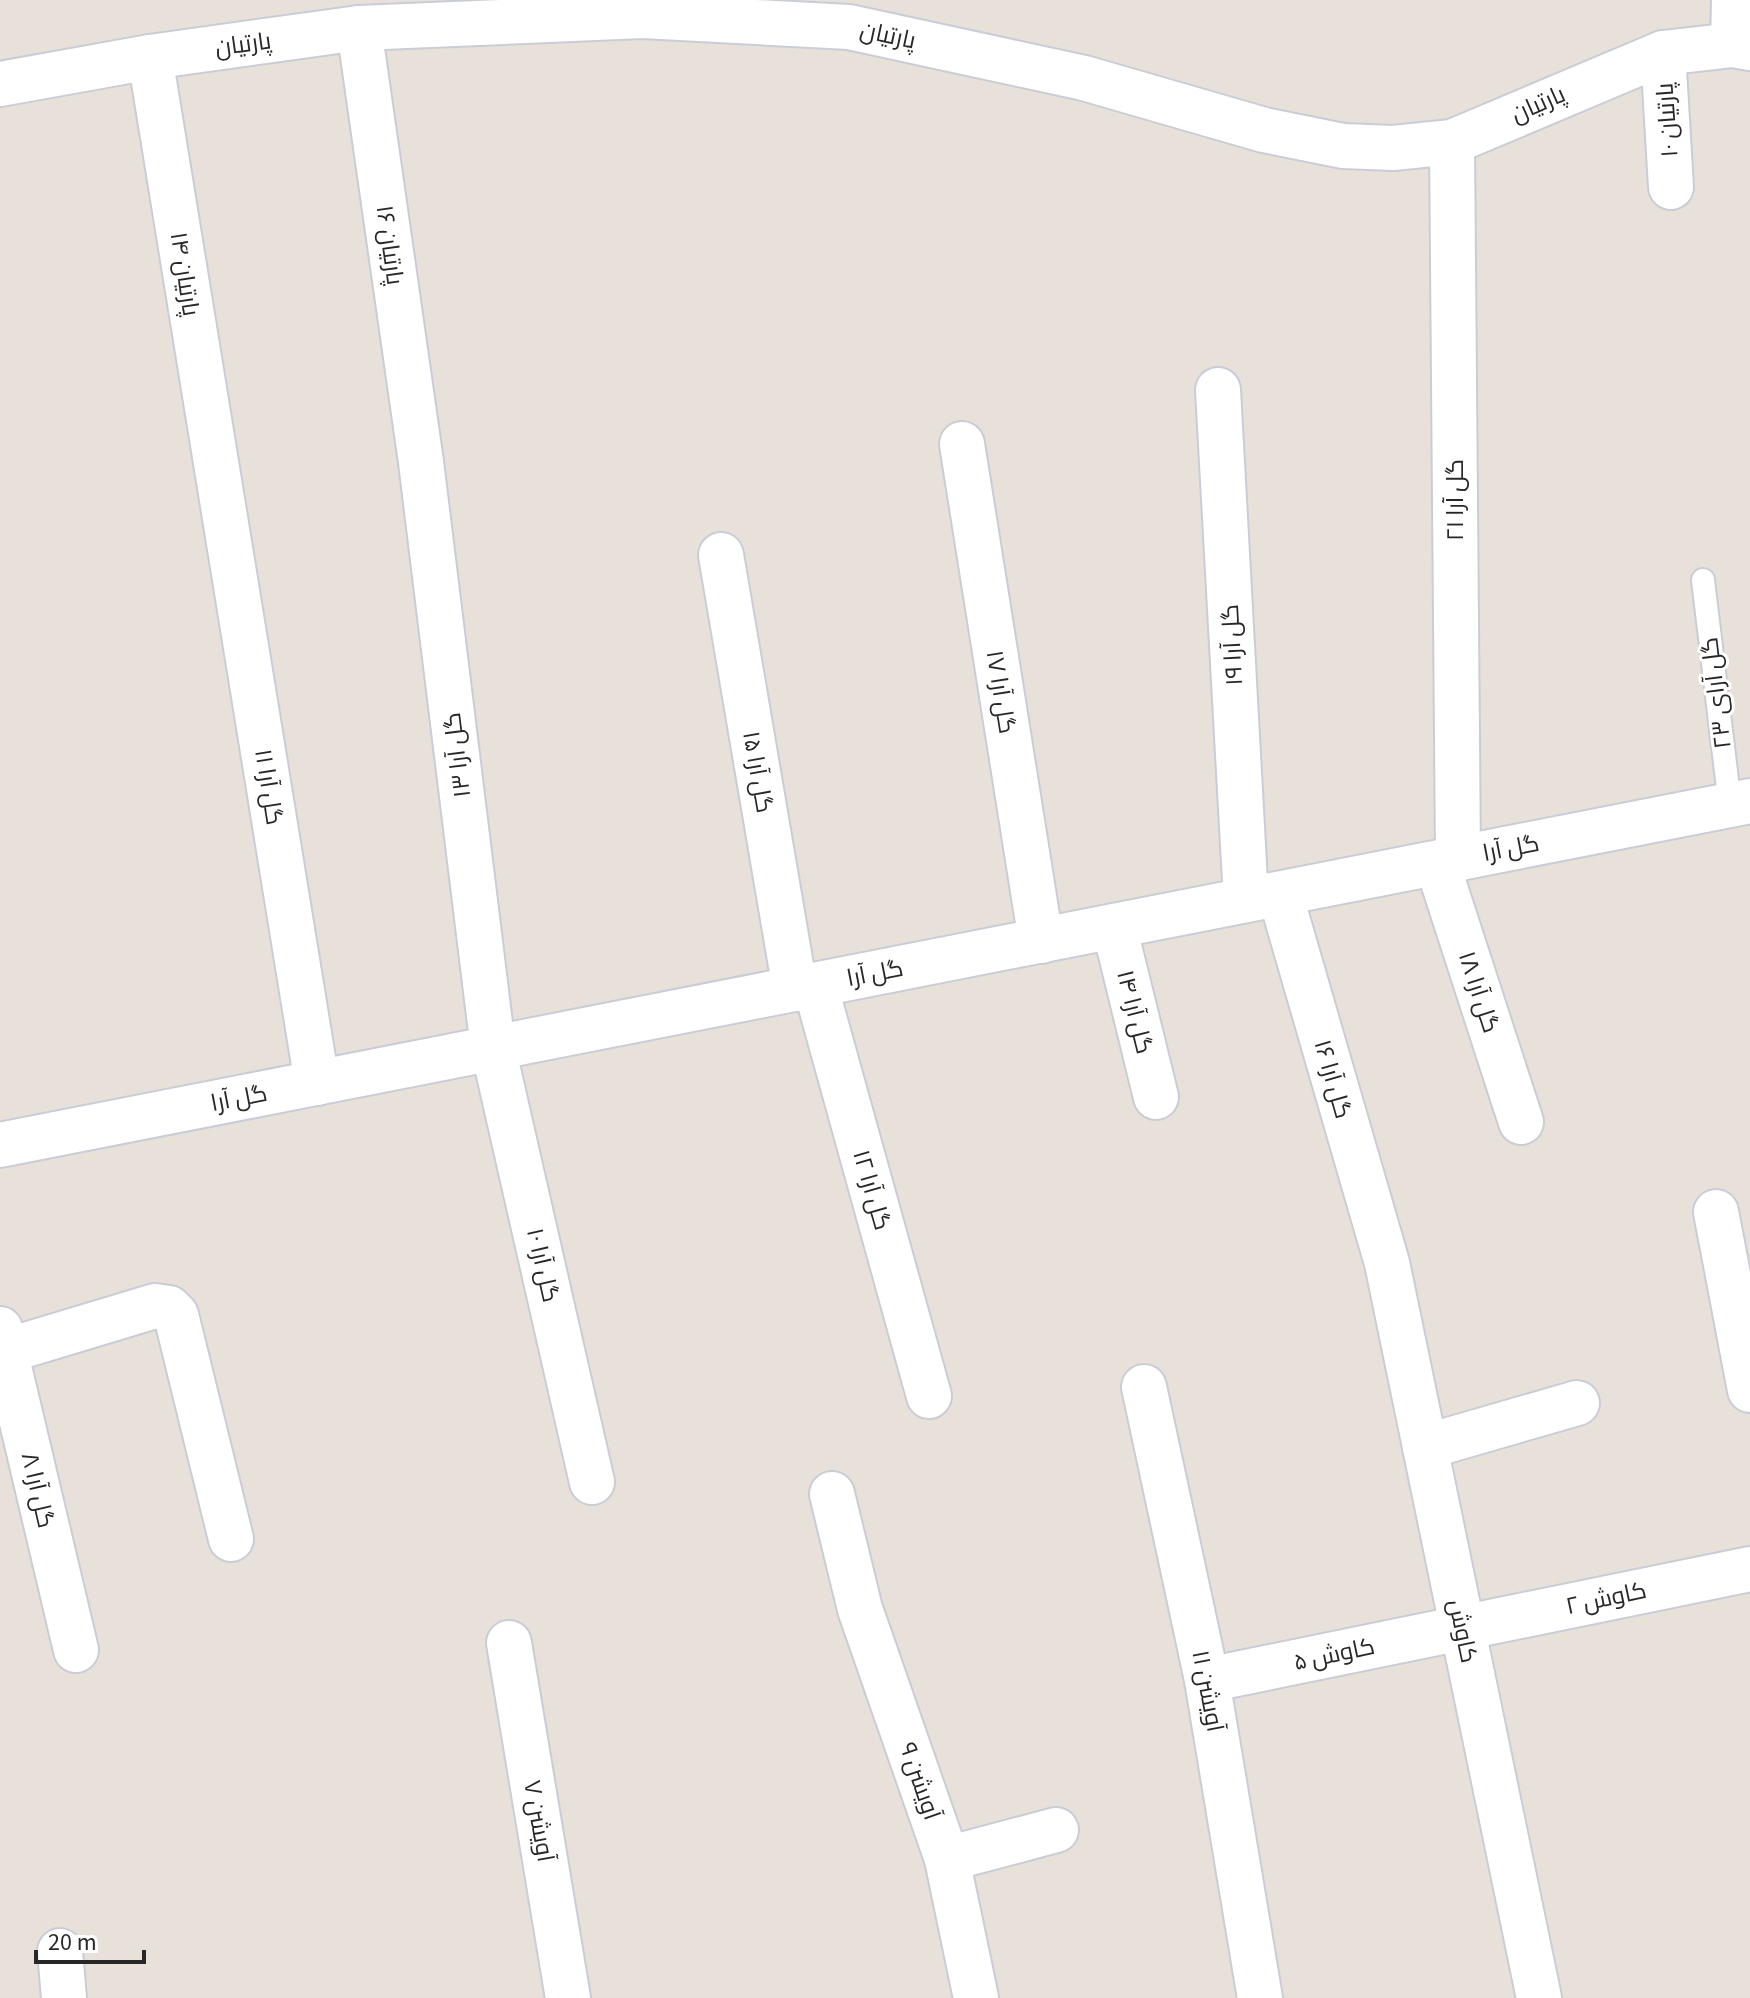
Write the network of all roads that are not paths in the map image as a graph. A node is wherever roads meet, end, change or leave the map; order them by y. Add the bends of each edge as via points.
1 (1734, 0) edge
2 (359, 28) junction
3 (1742, 46) edge
4 (1663, 53) junction
5 (150, 57) junction
6 (0, 84) edge
7 (1452, 142) junction
8 (1671, 187) dead end
9 (1218, 390) dead end
10 (962, 444) dead end
11 (421, 462) joint
12 (220, 491) joint
13 (721, 555) dead end
14 (1703, 580) dead end
15 (1740, 803) edge
16 (1448, 861) junction
17 (1263, 897) junction
18 (1114, 926) junction
19 (1041, 941) junction
20 (805, 987) junction
21 (493, 1048) junction
22 (317, 1083) junction
23 (1156, 1097) dead end
24 (1521, 1122) dead end
25 (0, 1145) edge
26 (1716, 1212) dead end
27 (1387, 1263) joint
28 (3, 1340) edge
29 (1144, 1387) dead end
30 (1750, 1390) edge
31 (929, 1396) dead end
32 (1577, 1403) dead end
33 (1425, 1447) junction
34 (592, 1482) dead end
35 (832, 1494) dead end
36 (231, 1539) dead end
37 (1750, 1569) edge
38 (1462, 1627) junction
39 (509, 1643) dead end
40 (76, 1650) dead end
41 (1207, 1680) junction
42 (1056, 1830) dead end
43 (947, 1859) junction
44 (60, 1951) dead end
45 (64, 1998) edge
46 (568, 1998) edge
47 (976, 1998) edge
48 (1260, 1998) edge
49 (1539, 1998) edge

1 - 3 street
2 - 5 street, پارتیان
2 - 7 street, پارتیان via 643,16 849,27 1084,78 1264,130 1343,146
2 - 11 street, پارتیان ۱۶
3 - 4 street, پارتیان
4 - 7 street, پارتیان
4 - 8 street, پارتیان ۱۰
5 - 6 street, پارتیان
5 - 12 street, پارتیان ۱۴
7 - 16 street, ۲۱ گل آرا
9 - 17 street, ۱۹ گل آرا
10 - 19 street, ۱۷ گل آرا
11 - 21 street, ۱۳ گل آرا
12 - 22 street, ۱۱ گل آرا
13 - 20 street, ۱۵ گل آرا
14 - 15 lane, گل آرای ۲۳
15 - 16 street, گل آرا
16 - 17 street, گل آرا
16 - 24 street, ۱۸ گل آرا
17 - 18 street, گل آرا
17 - 27 street, ۱۶ گل آرا
18 - 19 street, گل آرا
18 - 23 street, ۱۴ گل آرا
19 - 20 street, گل آرا
20 - 21 street, گل آرا
20 - 31 street, ۱۲ گل آرا
21 - 22 street, گل آرا
21 - 34 street, ۱۰ گل آرا
22 - 25 street, گل آرا
26 - 30 street
27 - 33 street, کاوش
28 - 36 street via 155,1306 169,1308 176,1315
28 - 40 street, ۸ گل آرا
29 - 41 street, آویشن ۱۱
32 - 33 street
33 - 38 street, کاوش
35 - 43 street, ۹ آویشن via 849,1568
37 - 38 street, ۲ کاوش
38 - 41 street, ۵ کاوش
38 - 49 street, کاوش
39 - 46 street, ۷ آویشن
41 - 48 street, آویشن ۱۱
42 - 43 street
43 - 47 street, ۹ آویشن
44 - 45 street

